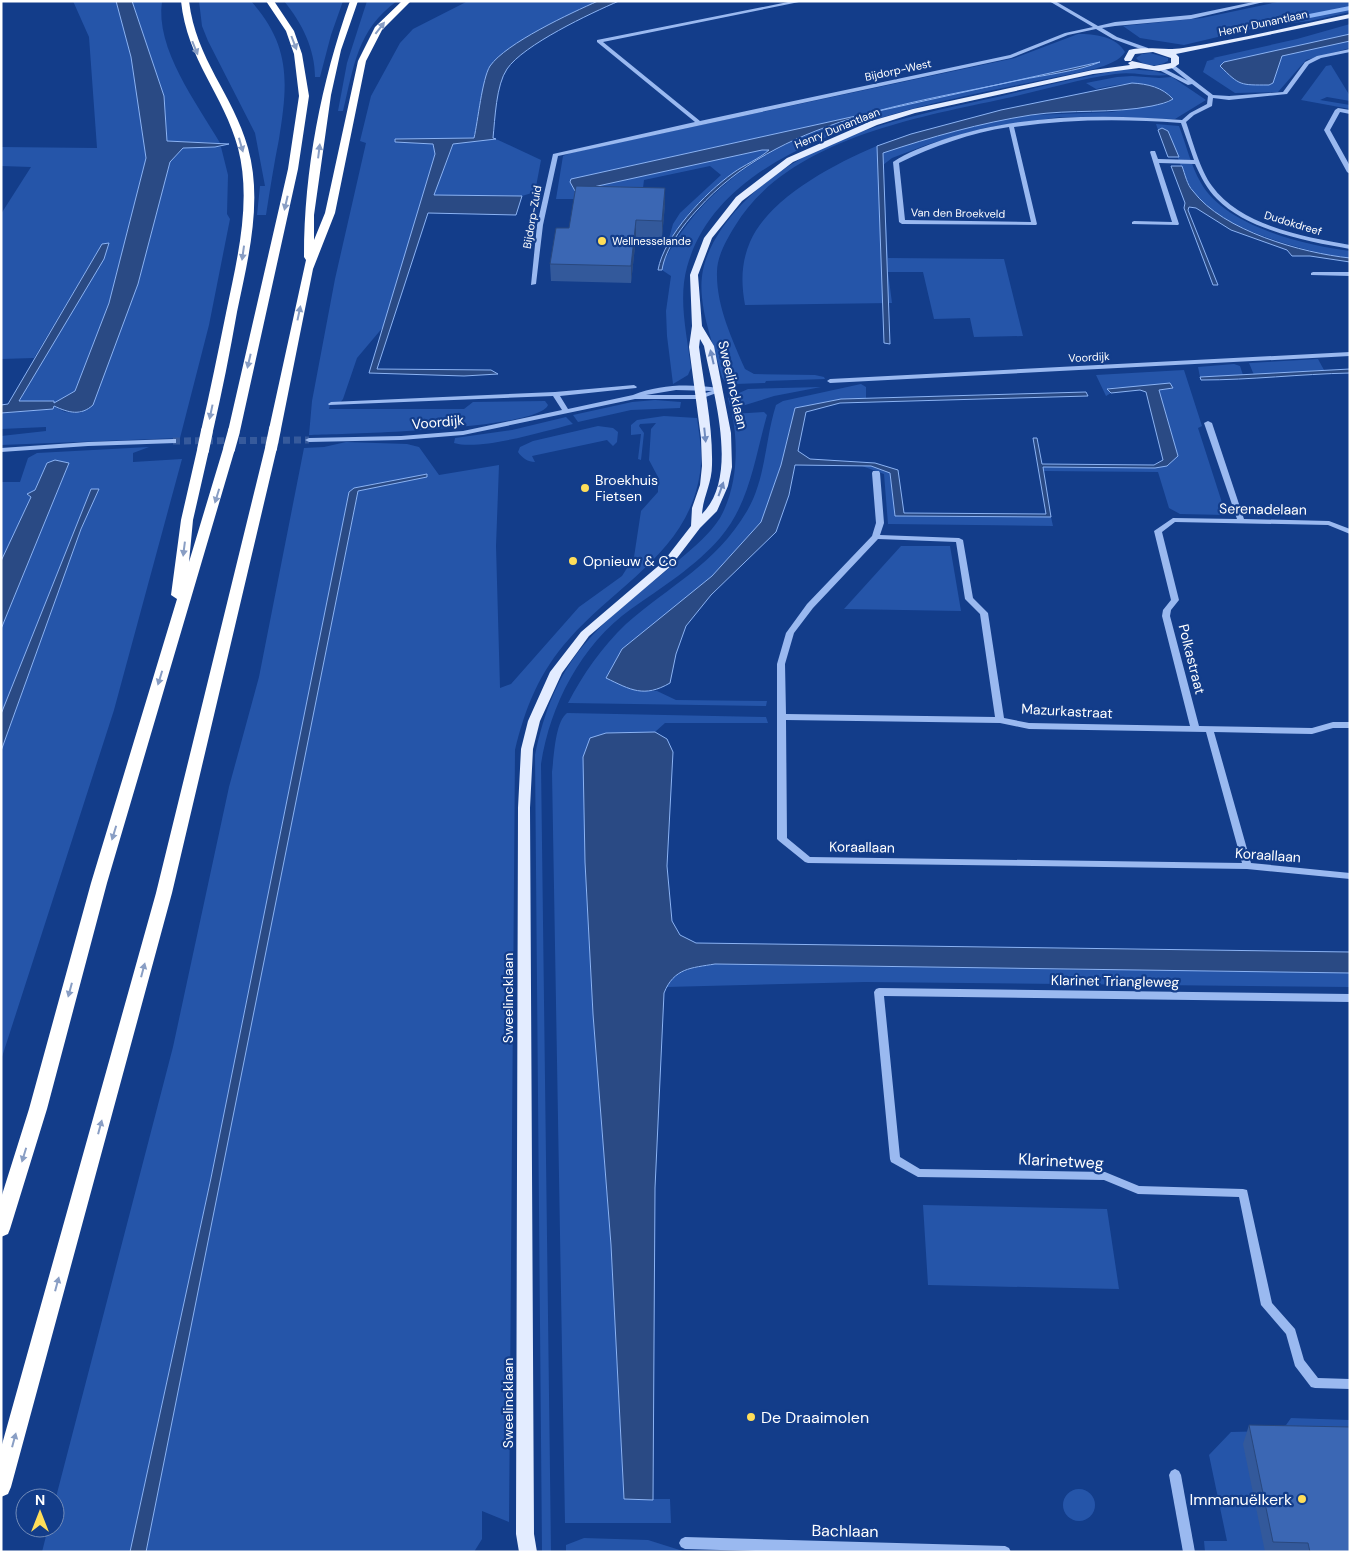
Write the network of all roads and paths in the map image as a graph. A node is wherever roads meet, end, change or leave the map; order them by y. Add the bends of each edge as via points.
1 (185, 1) edge
2 (270, 1) edge
3 (354, 1) edge
4 (407, 1) edge
5 (802, 1) edge
6 (1051, 1) edge
7 (1266, 1) edge
8 (1350, 16) edge
9 (1098, 27) junction
10 (1115, 38) junction
11 (1211, 46) junction
12 (1146, 50) junction
13 (1350, 50) edge
14 (1168, 53) junction
15 (1130, 56) junction
16 (1175, 57) junction
17 (1138, 66) junction
18 (1172, 66) junction
19 (1159, 68) junction
20 (1094, 72) junction
21 (1204, 91) junction
22 (1211, 96) junction
23 (1350, 112) edge
24 (1183, 122) junction
25 (700, 123) junction
26 (1011, 125) junction
27 (1153, 152) dead end
28 (555, 155) joint
29 (1156, 161) junction
30 (1198, 162) junction
31 (1350, 172) edge
32 (1134, 223) dead end
33 (1350, 248) edge
34 (308, 269) junction
35 (1313, 274) dead end
36 (1350, 274) edge
37 (534, 284) dead end
38 (697, 326) junction
39 (1350, 354) edge
40 (830, 381) dead end
41 (634, 387) dead end
42 (719, 390) junction
43 (699, 392) junction
44 (555, 394) junction
45 (635, 398) junction
46 (331, 404) dead end
47 (567, 412) junction
48 (1208, 423) dead end
49 (309, 440) tunnel mouth
50 (173, 441) tunnel mouth
51 (1, 450) edge
52 (876, 473) dead end
53 (1174, 520) joint
54 (1241, 521) junction
55 (696, 526) junction
56 (1350, 532) edge
57 (876, 537) junction
58 (174, 631) junction
59 (783, 717) junction
60 (1000, 720) junction
61 (1350, 725) edge
62 (1195, 728) junction
63 (1209, 729) junction
64 (1247, 866) junction
65 (1350, 876) edge
66 (879, 992) joint
67 (1350, 998) edge
68 (1, 1229) edge
69 (1350, 1384) edge
70 (1175, 1475) dead end
71 (1, 1487) edge
72 (685, 1543) dead end
73 (525, 1546) edge
74 (1005, 1552) edge
75 (1189, 1552) edge

1 -> 58 highway, bridge via 185,17 201,62 234,121 243,148 248,187 244,254 187,520
2 -> 58 highway, bridge via 290,31 298,54 304,96 293,169 234,431
34 -> 3 highway via 309,215 326,95
34 -> 4 highway via 330,213 362,61 378,29
5 - 25 street via 599,41
6 - 9 street
7 - 9 street via 1191,17
8 - 11 main road, Henry Dunantlaan
9 - 10 street
9 - 25 street, Bijdorp-West via 1067,34 1011,56
10 - 12 street
10 - 15 street
11 - 14 main road, Henry Dunantlaan
11 - 16 main road, Henry Dunantlaan
12 - 14 main road
12 - 15 main road
13 - 22 street via 1307,63 1285,92 1229,98
14 - 16 main road
15 - 17 main road
15 - 20 main road
16 - 18 main road via 1177,62
17 - 19 main road
17 - 20 main road
18 - 19 main road
18 - 21 street
19 - 21 street
20 - 38 main road, Henry Dunantlaan via 913,111 847,134 790,160 738,199 708,238 694,275
21 - 22 street
22 - 24 street via 1210,105
23 - 31 street via 1338,110 1328,130
24 - 26 street, Van den Broekveld via 1098,118
24 - 30 street, Dudokdreef
25 - 28 street, Bijdorp-West
26 - 26 street, Van den Broekveld via 1034,224 902,222 896,162 918,149
27 - 29 street
28 - 37 street, Bijdorp-Zuid via 540,225
29 - 30 street
29 - 32 street via 1176,224
30 - 33 street, Dudokdreef via 1209,186 1223,200 1261,225
71 -> 34 highway, bridge via 164,893 271,448
35 - 36 street
42 -> 38 main road, Sweelincklaan via 709,346
38 - 43 main road, Sweelincklaan via 694,347
39 - 40 street, Voordijk
41 - 44 street, Voordijk
42 - 43 street, Voordijk
55 -> 42 main road, Sweelincklaan via 713,510 724,486 728,444
43 - 45 street, Voordijk
43 - 45 street, Voordijk via 646,392
43 -> 55 main road, Sweelincklaan via 707,466
44 - 46 street, Voordijk
44 - 47 street
45 - 47 street, Voordijk
47 - 49 street, Voordijk via 480,430 431,436
48 - 54 street
50 - 51 street
52 - 57 street via 880,523
53 - 54 street, Serenadelaan
53 - 62 street, Polkastraat via 1158,531 1175,600 1166,616
54 - 56 street, Serenadelaan via 1329,523
55 - 73 main road, Sweelincklaan via 667,564 585,634 556,672 534,721 527,749 524,808
57 - 59 street, Koraallaan via 810,606 790,633 781,664
57 - 60 street via 959,540 969,599 984,612
58 -> 68 highway
59 - 60 street, Mazurkastraat
59 - 64 street, Koraallaan via 782,839 808,860
60 - 62 street, Mazurkastraat via 1029,726
61 - 63 street, Mazurkastraat via 1333,725 1312,731
62 - 63 street, Mazurkastraat
63 - 64 street
64 - 65 street, Koraallaan
66 - 67 street, Klarinet Triangleweg
66 - 69 street, Klarinetweg via 895,1159 918,1173 1105,1176 1138,1190 1243,1193 1267,1305 1291,1332 1299,1362 1315,1383
70 - 75 street
72 - 74 street, Bachlaan

